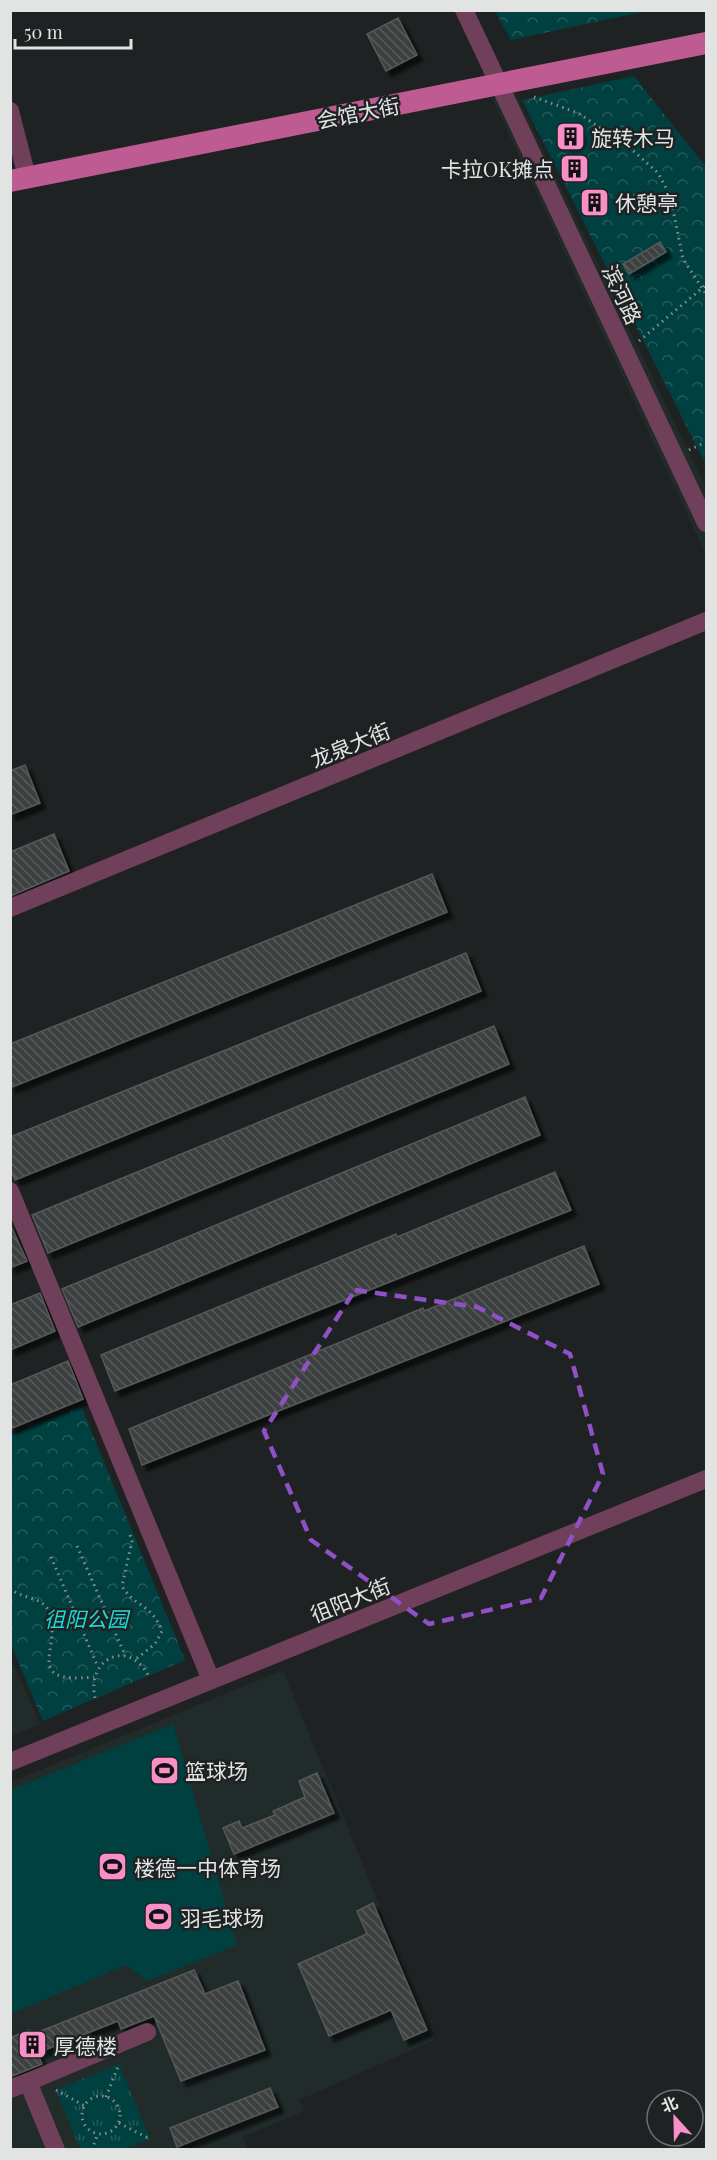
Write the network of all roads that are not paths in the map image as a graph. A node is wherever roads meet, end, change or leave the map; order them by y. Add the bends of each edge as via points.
1 (464, 10) edge
2 (706, 43) edge
3 (499, 84) junction
4 (10, 111) edge
5 (19, 179) edge
6 (706, 523) edge
7 (706, 621) edge
8 (10, 908) edge
9 (10, 1191) edge
10 (706, 1479) edge
11 (212, 1680) junction
12 (10, 1762) edge
13 (147, 2032) dead end
14 (28, 2082) junction
15 (10, 2089) edge
16 (56, 2150) edge

1 - 3 street, 滨河路
2 - 3 main road, 会馆大街
3 - 5 main road, 会馆大街
3 - 6 street, 滨河路
4 - 5 street
7 - 8 street, 龙泉大街
9 - 11 street
10 - 11 street, 徂阳大街
11 - 12 street, 徂阳大街
13 - 14 street
14 - 15 street
14 - 16 street

